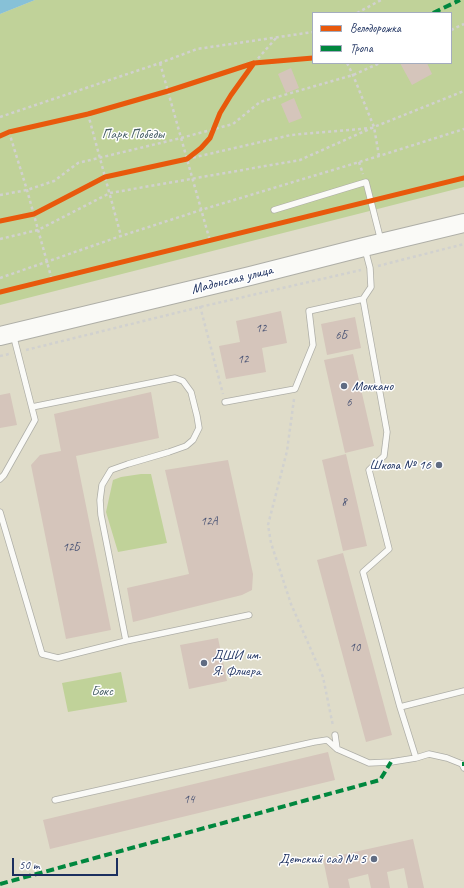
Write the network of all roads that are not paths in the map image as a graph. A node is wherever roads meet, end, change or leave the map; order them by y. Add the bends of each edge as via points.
1 (274, 210) dead end
2 (464, 223) edge
3 (373, 245) junction
4 (363, 299) junction
5 (6, 335) edge
6 (225, 402) road end
7 (32, 407) junction
8 (0, 480) edge
9 (0, 512) edge
10 (249, 615) dead end
11 (126, 641) junction
12 (464, 691) edge
13 (400, 707) junction
14 (335, 735) road end
15 (337, 749) junction
16 (416, 758) junction
17 (464, 768) edge
18 (55, 800) dead end

1 - 3 lane via 366,182
2 - 3 highway, Мадонская улица
3 - 4 lane via 371,288
3 - 5 highway, Мадонская улица
4 - 6 lane via 309,311 313,345 295,389
4 - 13 lane via 387,432 384,456 369,470 388,549 364,572
5 - 7 lane via 18,351
7 - 8 lane via 35,420
7 - 11 lane via 175,378 183,381 191,392 199,428 193,440 186,446 111,470 102,485 101,515
9 - 11 lane via 42,654 58,658
10 - 11 lane
12 - 13 lane
13 - 16 lane
14 - 15 lane
15 - 16 lane via 369,763
15 - 18 lane via 327,740 314,742
16 - 17 lane via 429,754 447,758 462,764

